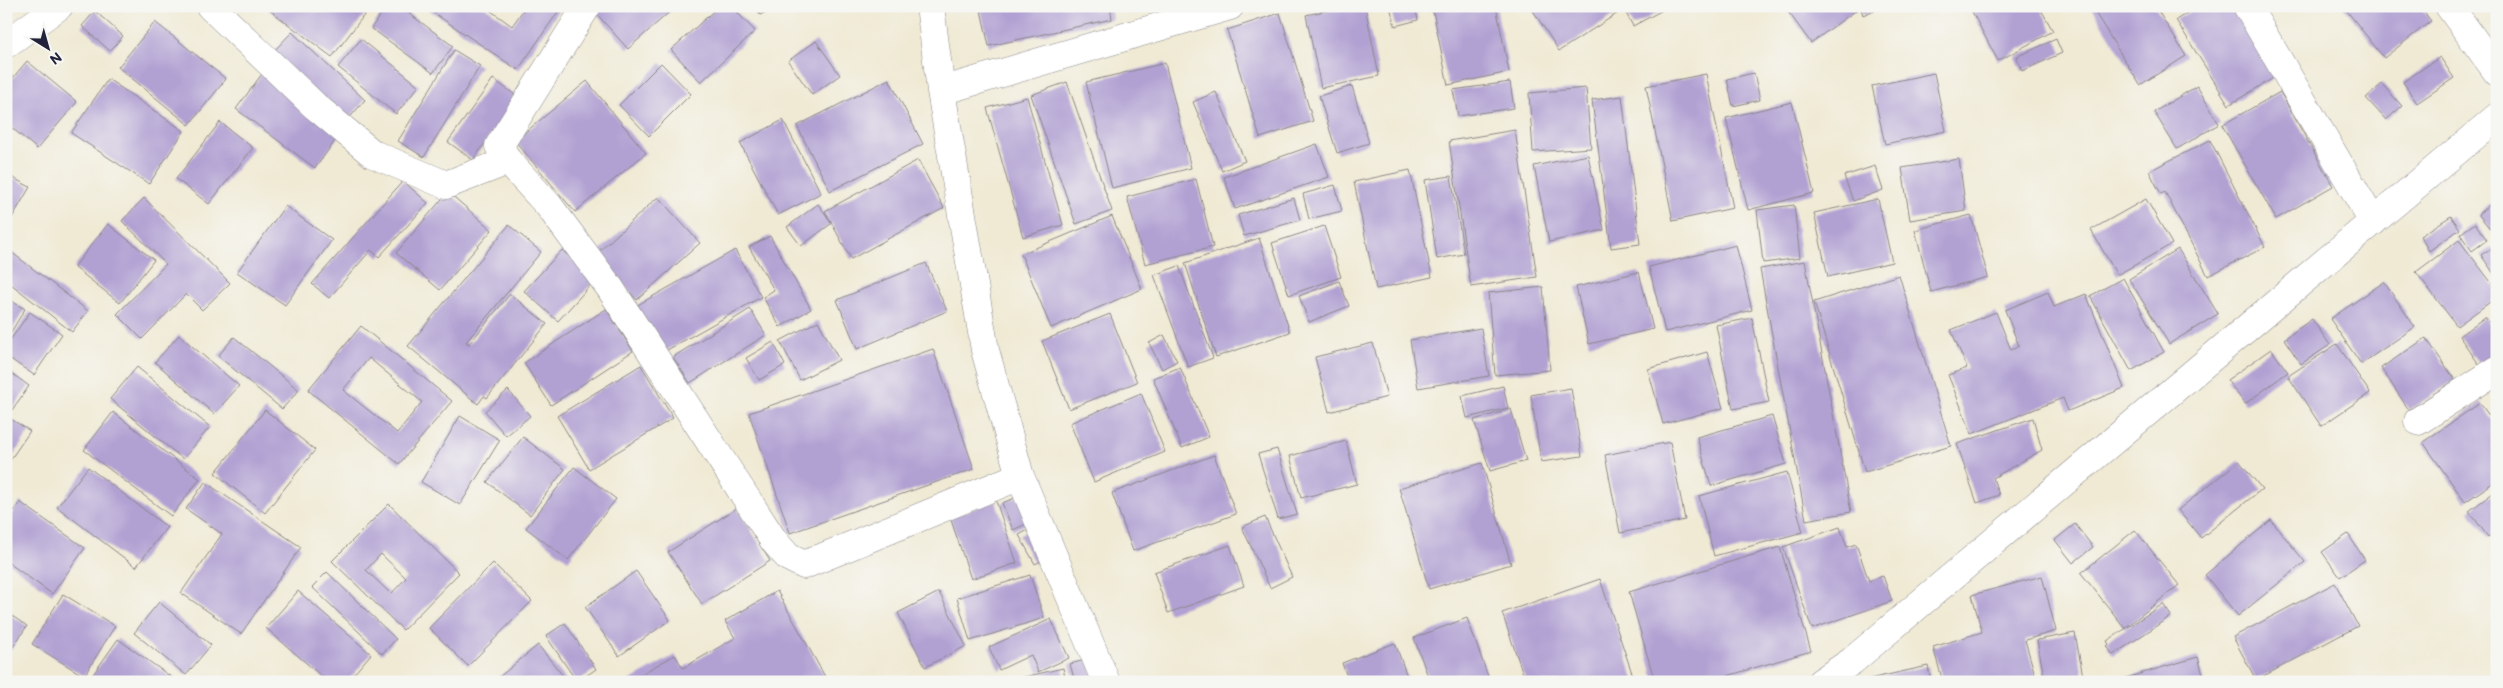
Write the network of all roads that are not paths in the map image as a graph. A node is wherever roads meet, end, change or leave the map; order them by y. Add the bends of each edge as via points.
1 (59, 6) edge
2 (210, 6) edge
3 (587, 6) edge
4 (930, 6) edge
5 (1230, 6) edge
6 (2247, 6) edge
7 (2449, 6) edge
8 (6, 44) edge
9 (2497, 72) edge
10 (942, 91) junction
11 (2497, 117) edge
12 (508, 161) junction
13 (2373, 222) junction
14 (2497, 370) edge
15 (2418, 422) dead end
16 (1020, 476) junction
17 (1106, 682) edge
18 (1821, 682) edge

1 - 8 street
2 - 12 street via 315,106 373,154 446,186
3 - 12 street via 499,146
4 - 10 street
5 - 10 street
6 - 13 street
7 - 9 street
10 - 16 street via 985,350
11 - 13 street
12 - 16 street via 549,206 610,288 788,558 804,565
13 - 18 street via 1852,661
14 - 15 street
16 - 17 street

